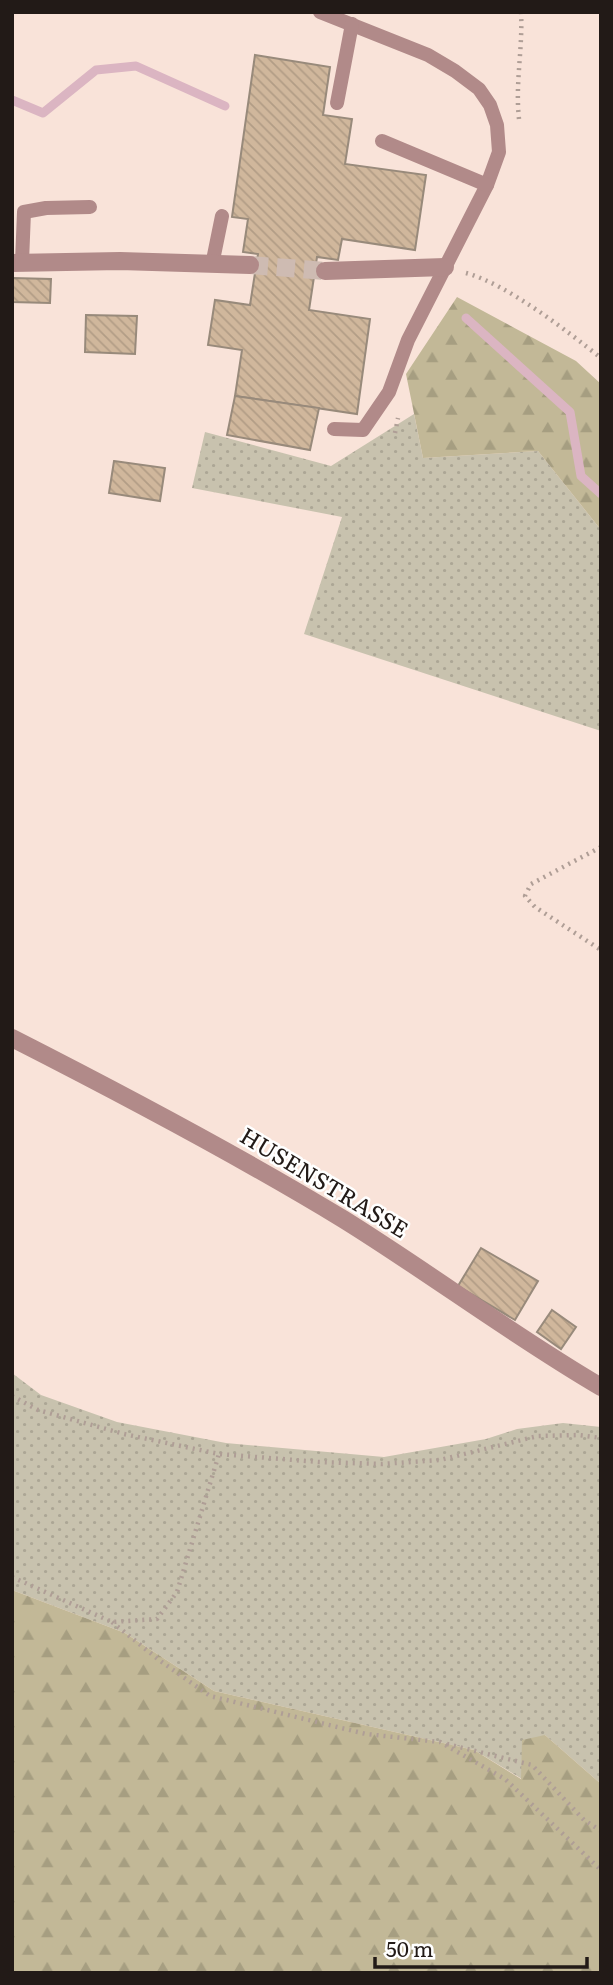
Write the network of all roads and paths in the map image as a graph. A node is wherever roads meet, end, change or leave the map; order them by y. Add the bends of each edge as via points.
1 (320, 12) edge
2 (521, 12) edge
3 (352, 24) junction
4 (337, 103) dead end
5 (520, 125) dead end
6 (382, 141) dead end
7 (487, 185) junction
8 (90, 207) dead end
9 (222, 216) dead end
10 (17, 262) edge
11 (212, 265) junction
12 (250, 265) tunnel mouth
13 (445, 267) junction
14 (325, 271) tunnel mouth
15 (601, 358) edge
16 (334, 429) dead end
17 (601, 847) edge
18 (601, 950) edge
19 (12, 1038) edge
20 (601, 1387) edge
21 (12, 1396) edge
22 (601, 1438) edge
23 (219, 1454) junction
24 (12, 1577) edge
25 (112, 1622) junction
26 (440, 1742) junction
27 (601, 1831) edge
28 (601, 1870) edge

1 - 3 lane
2 - 5 path
3 - 4 lane
3 - 7 lane via 428,55 479,89 497,125 499,152
6 - 7 lane
7 - 13 lane
8 - 10 lane via 24,212
9 - 11 lane
10 - 11 street
11 - 12 street
13 - 14 street
13 - 15 path via 480,277 510,294
13 - 16 lane via 383,401 363,430
17 - 18 path via 531,884 525,896
19 - 20 street, HUSENSTRASSE via 345,1220
21 - 23 path via 38,1410
22 - 23 path via 538,1436 440,1460 382,1464
23 - 25 path via 177,1592 157,1619
24 - 25 path
25 - 26 path via 210,1696 366,1734
26 - 27 path via 532,1765 584,1820
26 - 28 path via 505,1779

